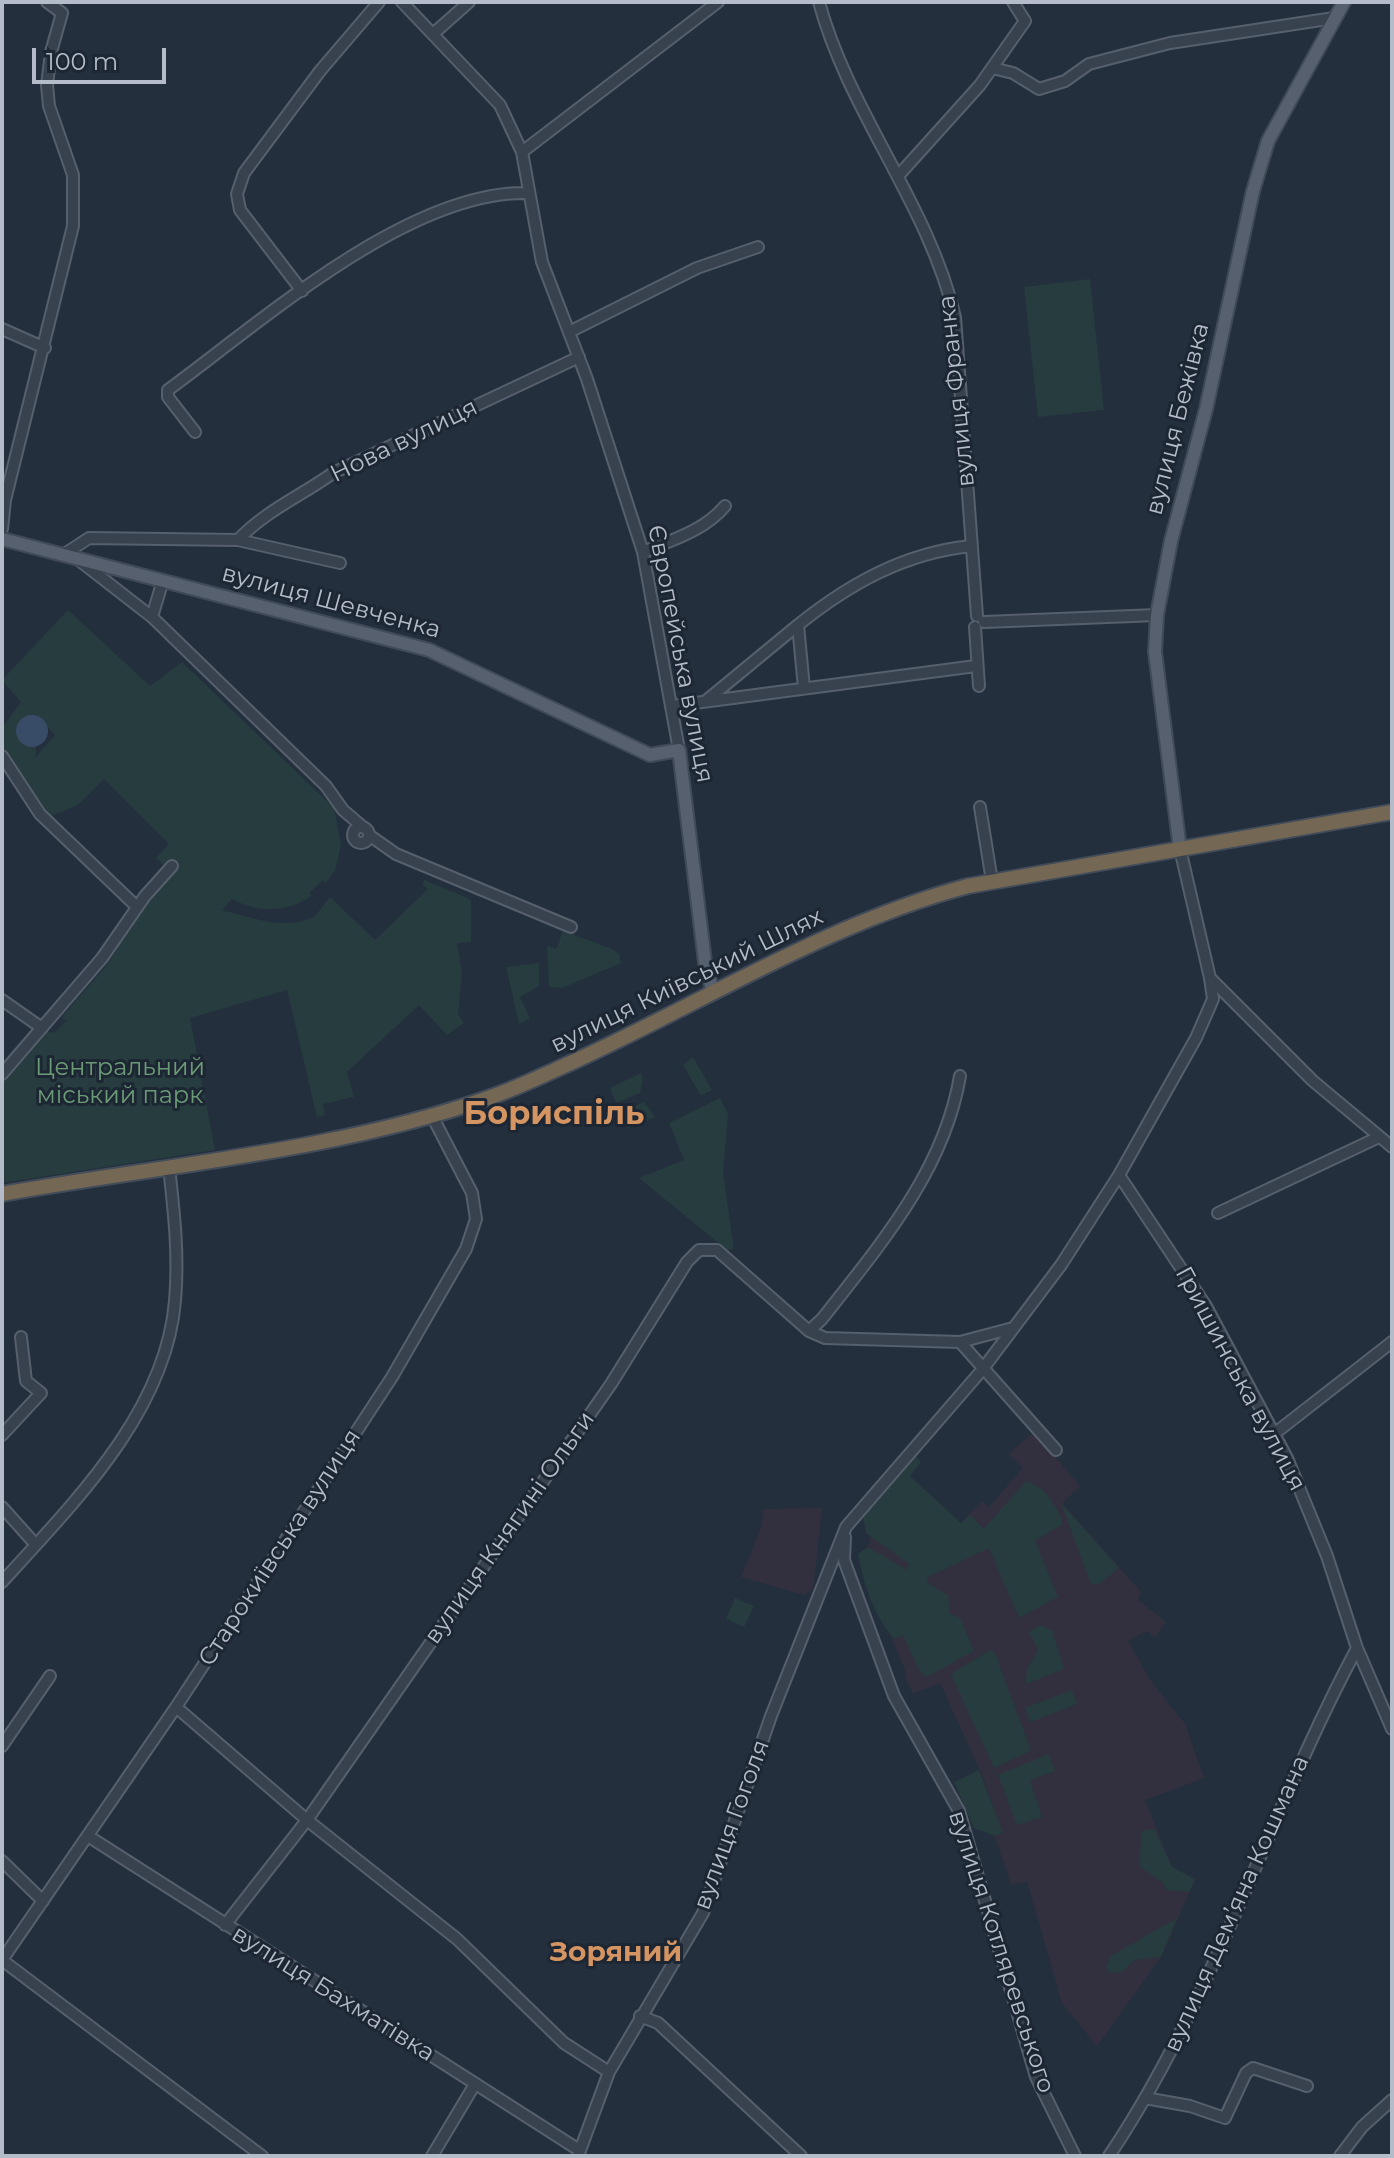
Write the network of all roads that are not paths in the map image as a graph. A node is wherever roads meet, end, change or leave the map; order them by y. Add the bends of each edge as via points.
1 (47, 2) edge
2 (379, 2) edge
3 (402, 2) edge
4 (469, 2) edge
5 (718, 2) edge
6 (819, 2) edge
7 (1013, 2) edge
8 (1344, 2) edge
9 (1334, 18) junction
10 (433, 34) junction
11 (992, 68) junction
12 (522, 152) junction
13 (898, 176) junction
14 (529, 193) junction
15 (758, 247) dead end
16 (302, 291) junction
17 (2, 329) edge
18 (569, 332) junction
19 (45, 348) junction
20 (579, 357) junction
21 (195, 432) dead end
22 (725, 506) dead end
23 (2, 529) edge
24 (2, 539) edge
25 (238, 540) junction
26 (971, 546) junction
27 (643, 552) junction
28 (63, 555) junction
29 (78, 559) junction
30 (340, 563) dead end
31 (163, 580) junction
32 (1157, 615) junction
33 (152, 617) junction
34 (979, 622) junction
35 (798, 625) junction
36 (976, 666) junction
37 (979, 686) dead end
38 (804, 688) junction
39 (705, 702) junction
40 (672, 706) junction
41 (679, 750) junction
42 (2, 756) edge
43 (980, 807) dead end
44 (343, 810) junction
45 (1392, 812) edge
46 (366, 835) junction
47 (1180, 849) junction
48 (172, 866) dead end
49 (992, 881) junction
50 (137, 907) junction
51 (571, 927) dead end
52 (1210, 978) junction
53 (713, 993) junction
54 (2, 1000) edge
55 (42, 1028) junction
56 (2, 1074) edge
57 (960, 1076) dead end
58 (432, 1116) junction
59 (1379, 1137) junction
60 (1392, 1147) edge
61 (169, 1167) junction
62 (1119, 1175) junction
63 (2, 1194) edge
64 (1218, 1213) dead end
65 (1015, 1328) junction
66 (809, 1331) junction
67 (21, 1337) dead end
68 (960, 1342) junction
69 (1392, 1342) edge
70 (982, 1370) junction
71 (1274, 1434) junction
72 (2, 1435) edge
73 (1056, 1450) dead end
74 (2, 1507) edge
75 (846, 1527) junction
76 (36, 1545) junction
77 (2, 1582) edge
78 (1357, 1648) junction
79 (50, 1676) dead end
80 (176, 1707) junction
81 (1392, 1729) edge
82 (2, 1746) edge
83 (307, 1820) junction
84 (88, 1836) junction
85 (2, 1861) edge
86 (43, 1901) junction
87 (225, 1925) junction
88 (2, 1960) edge
89 (640, 2016) junction
90 (609, 2072) junction
91 (475, 2084) junction
92 (1307, 2086) dead end
93 (1145, 2098) junction
94 (1392, 2100) edge
95 (578, 2153) edge
96 (262, 2156) edge
97 (432, 2156) edge
98 (801, 2156) edge
99 (1075, 2156) edge
100 (1109, 2156) edge
101 (1340, 2156) edge

1 - 19 street via 62,13 47,85 73,175 75,204
2 - 16 street via 244,173 237,194 240,210
3 - 10 street, Європейська вулиця
4 - 10 street
5 - 12 street
6 - 13 street, вулиця Франка via 847,78
7 - 11 street via 1025,21
8 - 9 main road, вулиця Бежівка
9 - 11 street via 1170,43 1089,64 1065,81 1039,89 1013,73
9 - 32 main road, вулиця Бежівка via 1268,141 1253,189
10 - 12 street, Європейська вулиця via 500,105
11 - 13 street
12 - 14 street, Європейська вулиця
13 - 26 street, вулиця Франка via 948,288 955,317
14 - 16 street via 506,192 453,206 396,230
14 - 18 street, Європейська вулиця via 542,262
15 - 18 street via 655,287
16 - 21 street via 168,390
17 - 19 street
18 - 20 street, Європейська вулиця
19 - 23 street
20 - 25 street, Нова вулиця via 333,473 257,520
20 - 27 street, Європейська вулиця
22 - 27 street via 697,529
24 - 28 main road, вулиця Шевченка
25 - 28 street via 89,538
25 - 30 street
26 - 34 street, вулиця Франка
26 - 35 street via 896,564 836,595
27 - 40 street, Європейська вулиця
28 - 29 main road, вулиця Шевченка
29 - 31 main road, вулиця Шевченка
29 - 33 street
31 - 33 street
31 - 41 main road, вулиця Шевченка via 429,650 650,755
32 - 34 street
32 - 47 main road, вулиця Бежівка via 1155,652
33 - 44 street via 326,786
34 - 36 street, вулиця Франка
35 - 38 street
35 - 39 street
36 - 37 street, вулиця Франка
36 - 38 street
38 - 39 street
39 - 40 street
40 - 41 street, Європейська вулиця
41 - 53 main road, Європейська вулиця
42 - 50 street via 40,814
43 - 49 street
44 - 46 street
44 - 46 street via 358,844
45 - 47 highway, вулиця Київський Шлях
46 - 51 street
47 - 49 highway, вулиця Київський Шлях
47 - 52 street
48 - 50 street
49 - 53 highway, вулиця Київський Шлях via 866,918
50 - 55 street
52 - 59 street via 1313,1081
52 - 62 street, вулиця Гоголя via 1213,999 1208,1014
53 - 58 highway, вулиця Київський Шлях via 530,1081
54 - 55 street
55 - 56 street
57 - 66 street via 949,1121 911,1201
58 - 61 highway, вулиця Київський Шлях
58 - 80 street, Старокиївська вулиця via 472,1193 476,1219 466,1249 392,1377
59 - 60 street
59 - 64 street
61 - 63 highway, вулиця Київський Шлях
61 - 76 street via 177,1212 176,1272 165,1352 123,1439 88,1488
62 - 65 street, вулиця Гоголя
62 - 71 street, Гришинська вулиця via 1206,1306
65 - 68 street
65 - 70 street, вулиця Гоголя
66 - 68 street via 825,1338
66 - 83 street, вулиця Княгині Ольги via 717,1250 699,1250
67 - 72 street via 26,1381 41,1393
68 - 70 street
69 - 71 street
70 - 73 street
70 - 75 street, вулиця Гоголя
71 - 78 street, Гришинська вулиця via 1327,1556
74 - 76 street
75 - 89 street, вулиця Гоголя via 771,1716 703,1913
75 - 99 street, вулиця Котляревського via 844,1560 855,1593 894,1696 959,1811 1036,2077
76 - 77 street
78 - 81 street, Гришинська вулиця
78 - 93 street, вулиця Демʼяна Кошмана via 1322,1713 1230,1930
79 - 82 street
80 - 83 street
80 - 84 street, Старокиївська вулиця
83 - 87 street, вулиця Княгині Ольги
83 - 90 street via 457,1939 564,2043
84 - 86 street, Старокиївська вулиця
84 - 87 street, вулиця Бахматівка
85 - 86 street
86 - 88 street, Старокиївська вулиця
87 - 91 street, вулиця Бахматівка
88 - 96 street
89 - 90 street, вулиця Гоголя
89 - 98 street via 658,2023
90 - 95 street, вулиця Гоголя
91 - 95 street, вулиця Бахматівка
91 - 97 street
92 - 93 street via 1253,2068 1220,2119 1190,2106
93 - 100 street, вулиця Демʼяна Кошмана
94 - 101 street

